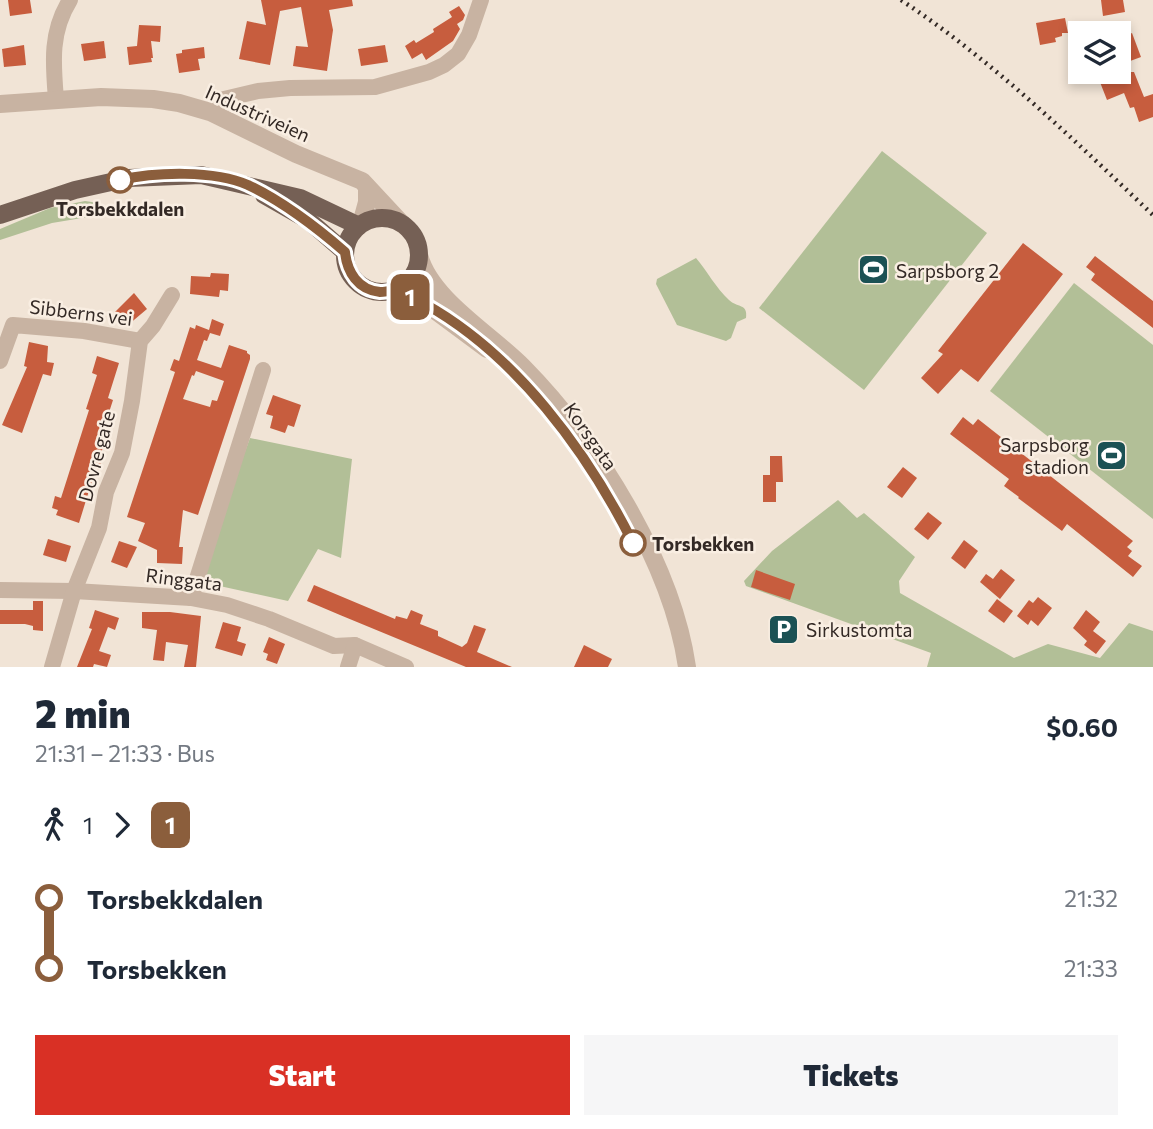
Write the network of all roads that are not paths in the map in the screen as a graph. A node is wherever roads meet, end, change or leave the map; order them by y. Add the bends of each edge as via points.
1 (70, 0) edge
2 (481, 0) edge
3 (56, 99) junction
4 (0, 104) edge
5 (210, 112) junction
6 (246, 184) junction
7 (367, 187) junction
8 (2, 215) edge
9 (402, 224) junction
10 (360, 225) junction
11 (345, 252) junction
12 (419, 255) junction
13 (393, 290) junction
14 (172, 295) dead end
15 (140, 341) junction
16 (0, 361) edge
17 (263, 370) dead end
18 (0, 590) edge
19 (74, 592) junction
20 (191, 598) junction
21 (355, 645) junction
22 (52, 667) edge
23 (348, 667) edge
24 (406, 667) edge
25 (676, 667) edge
26 (687, 667) edge

1 - 3 street via 54,35
2 - 5 street via 458,54 429,72 374,87 258,91 224,99
3 - 4 street, Industriveien
3 - 5 street, Industriveien via 153,99
5 - 7 street, Industriveien via 347,173
6 - 8 main road via 201,175 129,178 75,190
6 - 10 main road via 300,198
6 - 11 main road via 307,220
7 - 9 street, Industriveien
7 - 10 street
9 - 10 main road via 382,218
9 - 12 main road via 411,232
10 - 11 main road
11 - 13 main road via 346,264 359,284 381,292
12 - 13 main road via 412,277
12 - 26 street, Korsgata via 423,269 445,296 522,365 582,436 646,543 677,621
13 - 25 street, Korsgata via 425,303 494,355 565,433 608,497 643,562 666,622
14 - 15 street, Dovre gate
15 - 16 street, Sibberns vei via 13,325
15 - 19 street, Dovre gate via 122,453
17 - 20 street
18 - 19 street, Ringgata
19 - 20 street, Ringgata
19 - 22 street, Dovre gate
20 - 21 street, Ringgata via 269,619 334,646
21 - 23 street
21 - 24 street, Ringgata

